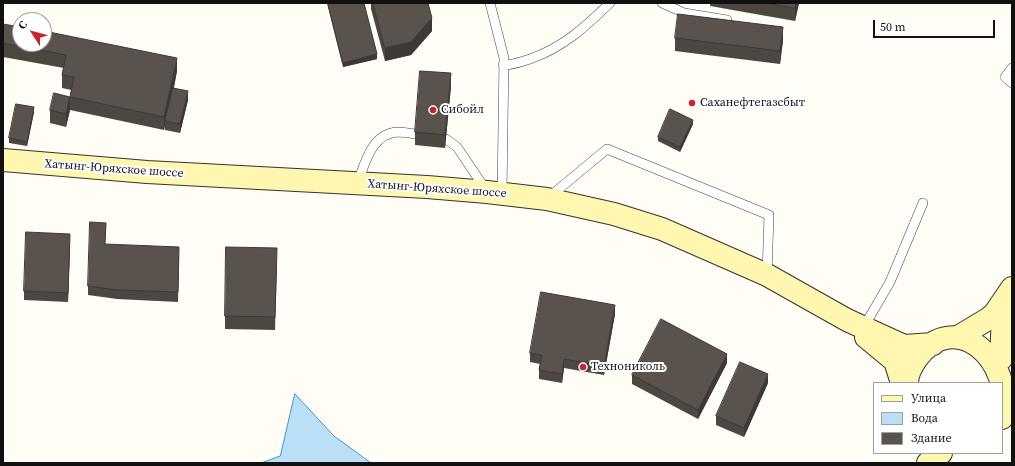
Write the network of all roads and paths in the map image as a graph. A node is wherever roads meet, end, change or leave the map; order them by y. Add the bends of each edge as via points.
1 (490, 3) edge
2 (610, 3) edge
3 (662, 3) edge
4 (738, 22) edge
5 (503, 65) junction
6 (1012, 68) edge
7 (1012, 83) edge
8 (415, 134) edge
9 (446, 140) edge
10 (3, 160) edge
11 (357, 184) junction
12 (494, 192) junction
13 (547, 199) junction
14 (923, 203) dead end
15 (767, 275) junction
16 (1012, 289) edge
17 (847, 320) junction
18 (869, 330) junction
19 (958, 337) junction
20 (933, 344) junction
21 (1007, 374) edge
22 (902, 382) edge
23 (907, 382) edge
24 (1003, 416) edge
25 (938, 454) edge
26 (928, 463) edge

1 - 5 lane via 504,58
2 - 5 lane via 567,42 539,56 513,65
3 - 4 lane via 684,13
5 - 12 lane
6 - 7 lane via 1005,77
8 - 11 lane via 386,134 372,146
9 - 12 lane via 457,147
10 - 11 main road, Хатынг-Юряхское шоссе via 147,172
11 - 12 main road, Хатынг-Юряхское шоссе
12 - 13 main road, Хатынг-Юряхское шоссе
13 - 15 main road, Хатынг-Юряхское шоссе via 614,214 662,230
13 - 15 lane via 607,149 769,215
14 - 18 lane via 890,282 869,318
15 - 17 main road, Хатынг-Юряхское шоссе
16 - 19 main road via 995,313
16 - 21 main road via 1003,315
17 - 18 main road, Хатынг-Юряхское шоссе
17 - 22 main road, Хатынг-Юряхское шоссе via 895,362
18 - 20 main road, Хатынг-Юряхское шоссе via 904,346
19 - 20 main road
19 - 21 main road via 974,340 989,347
20 - 23 main road via 921,353 912,365
21 - 24 main road via 1011,391 1008,408
25 - 26 main road

